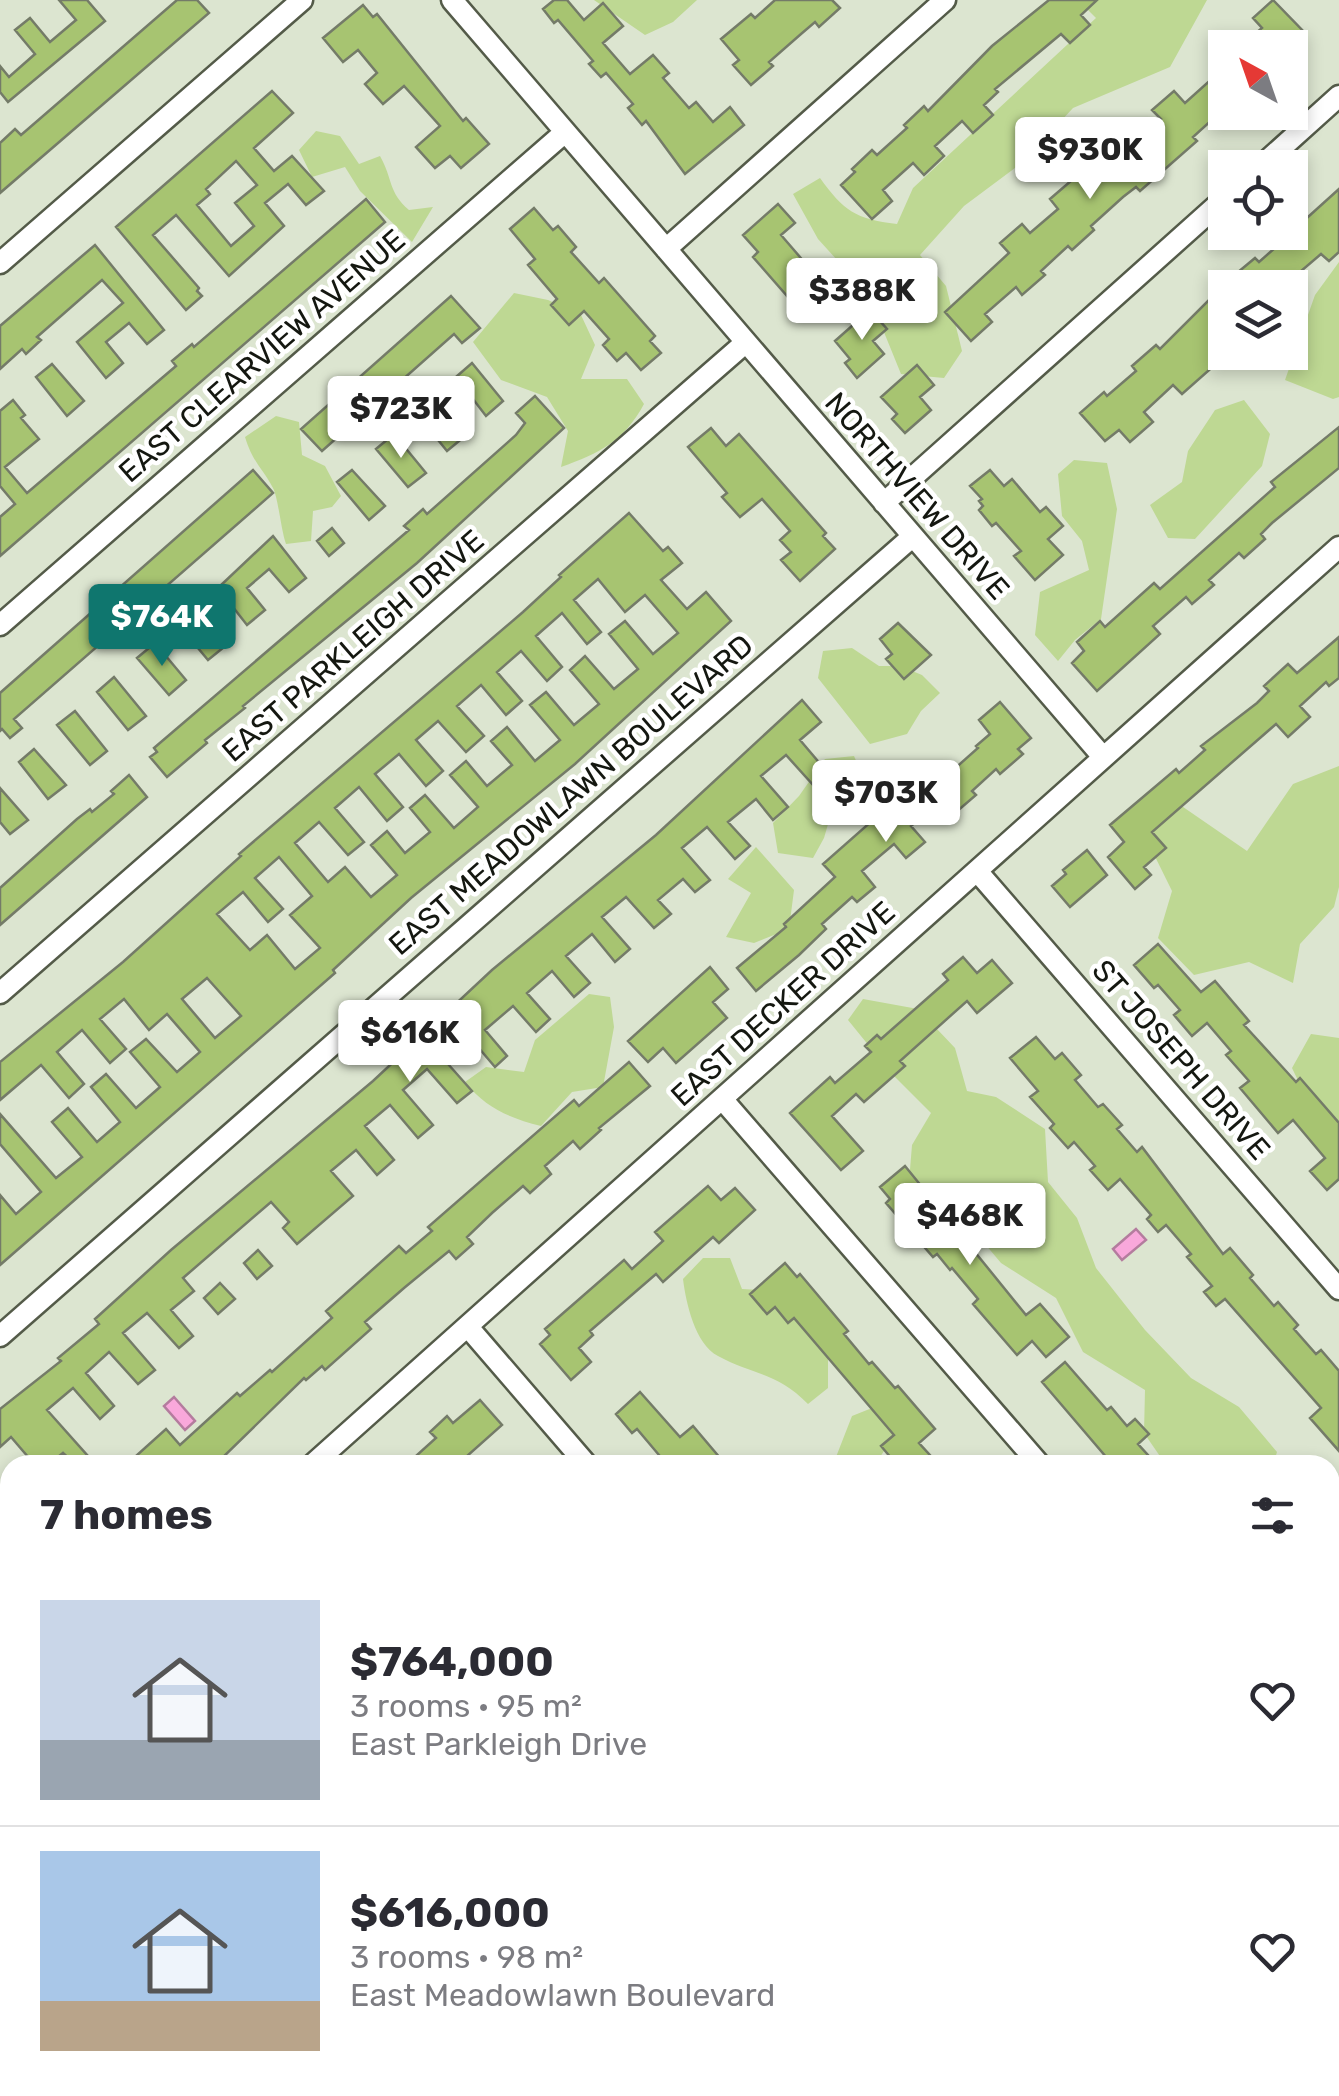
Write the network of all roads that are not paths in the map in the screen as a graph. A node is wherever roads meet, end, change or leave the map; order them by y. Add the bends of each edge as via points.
1 (302, 0) edge
2 (452, 0) edge
3 (946, 0) edge
4 (1339, 96) edge
5 (564, 133) junction
6 (1279, 150) edge
7 (1208, 213) edge
8 (666, 249) junction
9 (0, 263) edge
10 (745, 343) junction
11 (884, 504) junction
12 (912, 537) junction
13 (1339, 547) edge
14 (0, 625) edge
15 (1103, 757) junction
16 (977, 870) junction
17 (0, 993) edge
18 (723, 1100) junction
19 (1339, 1289) edge
20 (468, 1327) junction
21 (0, 1336) edge
22 (323, 1455) edge
23 (578, 1455) edge
24 (1031, 1455) edge

1 - 9 street
2 - 5 street, NORTHVIEW DRIVE
3 - 8 street
4 - 6 street
5 - 8 street, NORTHVIEW DRIVE
5 - 14 street, EAST CLEARVIEW AVENUE
7 - 11 street
8 - 10 street, NORTHVIEW DRIVE
10 - 11 street, NORTHVIEW DRIVE
10 - 17 street, EAST PARKLEIGH DRIVE
11 - 12 street, NORTHVIEW DRIVE
12 - 15 street, NORTHVIEW DRIVE
12 - 21 street, EAST MEADOWLAWN BOULEVARD
13 - 15 street, EAST DECKER DRIVE
15 - 16 street, EAST DECKER DRIVE
16 - 18 street, EAST DECKER DRIVE
16 - 19 street, ST JOSEPH DRIVE
18 - 20 street, EAST DECKER DRIVE
18 - 24 street
20 - 22 street, EAST DECKER DRIVE
20 - 23 street

